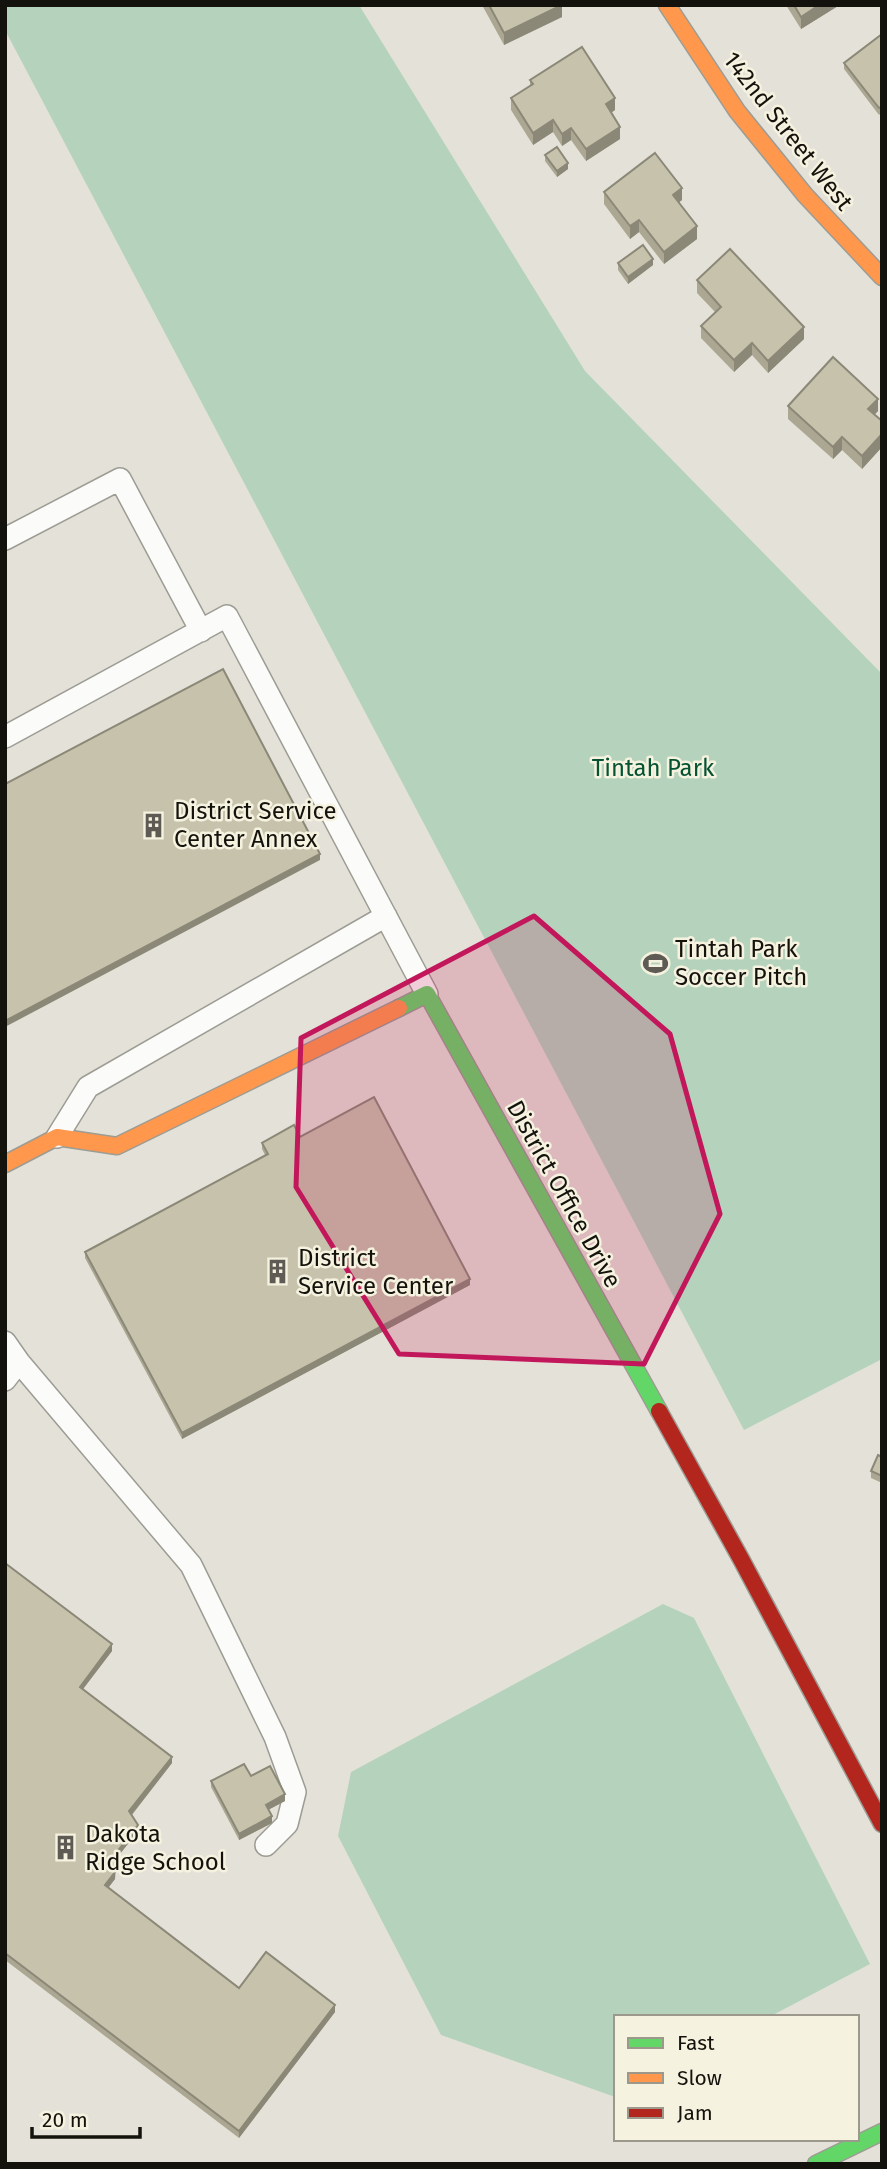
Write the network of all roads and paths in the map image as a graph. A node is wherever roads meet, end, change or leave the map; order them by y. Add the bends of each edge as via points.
1 (667, 5) edge
2 (882, 277) edge
3 (5, 539) edge
4 (201, 631) junction
5 (5, 737) edge
6 (386, 916) junction
7 (427, 994) junction
8 (57, 1137) junction
9 (5, 1164) edge
10 (5, 1342) edge
11 (19, 1362) junction
12 (5, 1380) edge
13 (882, 1824) edge
14 (266, 1845) dead end
15 (882, 2132) edge
16 (816, 2164) edge

1 - 2 street, 142nd Street West via 737,111 805,195
3 - 4 lane via 120,479
4 - 5 lane
4 - 6 lane via 228,616
6 - 7 lane
6 - 8 lane via 88,1087
7 - 8 street via 117,1146
7 - 13 street, District Office Drive via 741,1559
8 - 9 street
10 - 11 lane
11 - 12 lane
11 - 14 lane via 191,1565 275,1737 295,1792 287,1824
15 - 16 street

